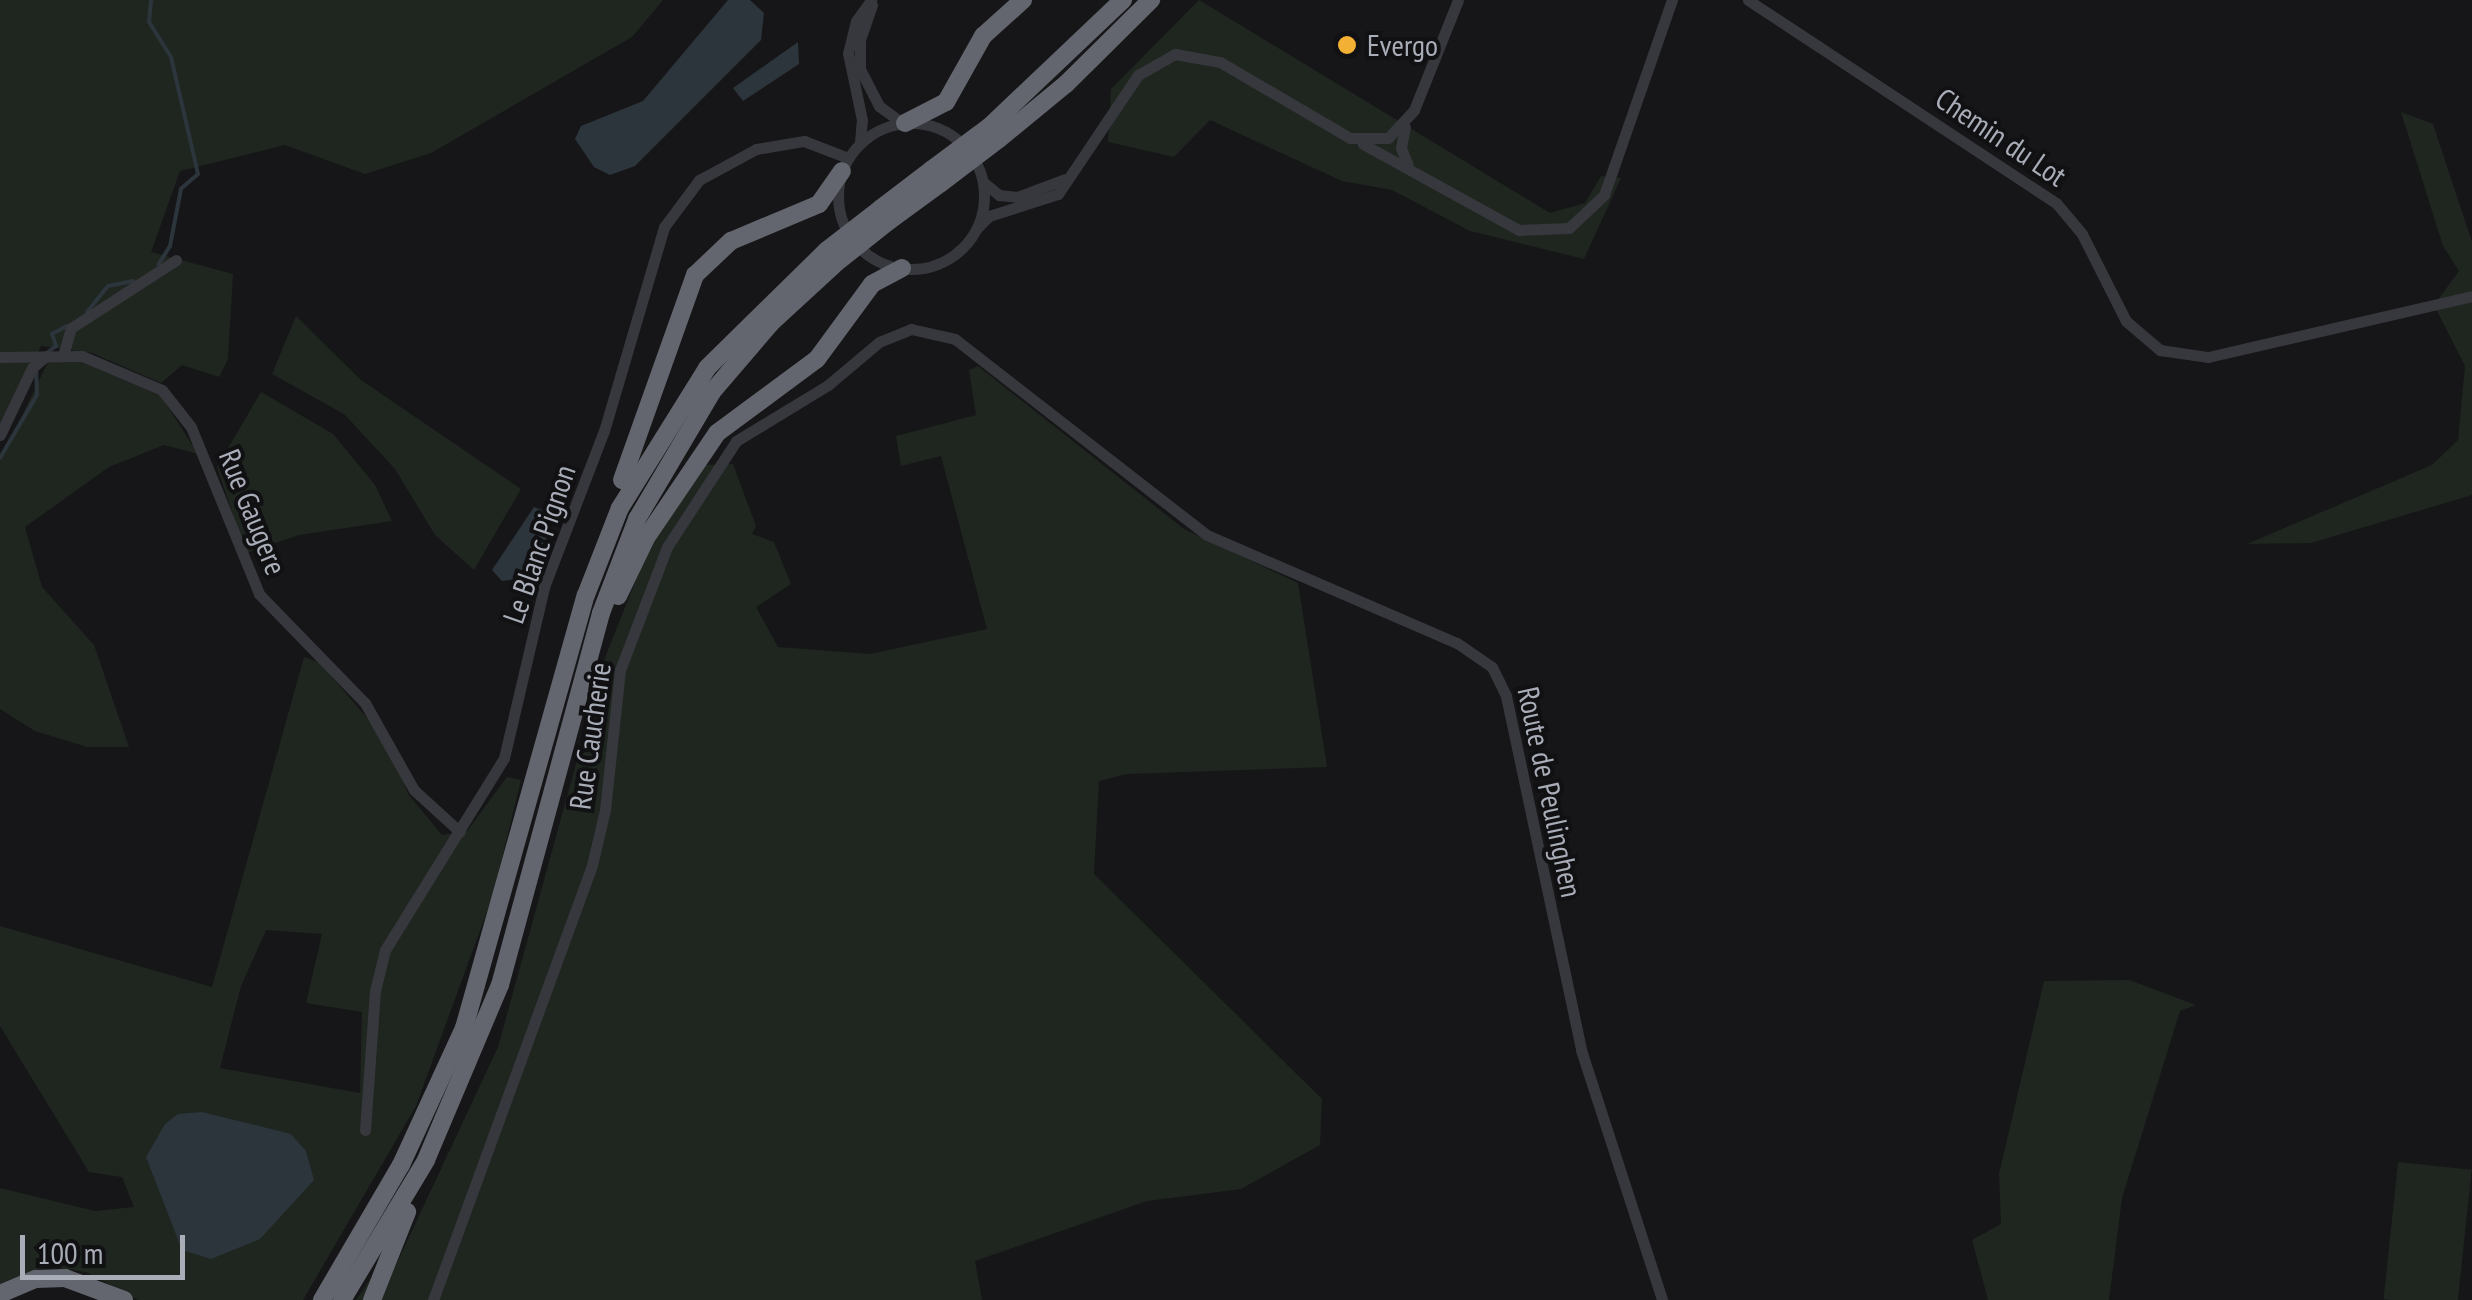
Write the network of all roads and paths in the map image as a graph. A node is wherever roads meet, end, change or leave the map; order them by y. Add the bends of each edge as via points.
1 (873, 0) edge
2 (1023, 0) edge
3 (1123, 0) edge
4 (1151, 0) edge
5 (1458, 0) edge
6 (1672, 0) edge
7 (1748, 0) edge
8 (905, 122) junction
9 (1406, 123) junction
10 (994, 133) junction
11 (1354, 140) junction
12 (858, 145) junction
13 (845, 165) junction
14 (1408, 165) junction
15 (1080, 166) junction
16 (983, 182) junction
17 (978, 226) junction
18 (831, 256) junction
19 (176, 260) dead end
20 (902, 268) junction
21 (2472, 296) edge
22 (962, 344) joint
23 (64, 352) junction
24 (46, 356) junction
25 (0, 357) edge
26 (0, 435) edge
27 (534, 784) junction
28 (555, 784) junction
29 (460, 832) junction
30 (366, 1130) dead end
31 (426, 1160) junction
32 (0, 1294) edge
33 (13, 1300) edge
34 (104, 1300) edge
35 (124, 1300) edge
36 (322, 1300) edge
37 (342, 1300) edge
38 (372, 1300) edge
39 (433, 1300) edge
40 (1662, 1300) edge

1 - 8 street via 863,26 860,69 883,112
1 - 12 street via 853,27 848,53 864,131
2 - 8 highway via 983,36 946,102
3 - 10 highway
4 - 10 highway via 1066,84
5 - 9 street
6 - 14 street via 1607,188 1581,221 1554,232 1525,232
7 - 21 street, Chemin du Lot via 2057,204 2082,234 2126,321 2167,353 2216,355
8 - 12 street
8 - 16 street via 956,137
9 - 11 street via 1384,140
9 - 14 street via 1401,148
10 - 18 highway, bridge
11 - 14 street
11 - 15 street via 1220,62 1187,53 1163,58 1138,75
12 - 13 street
13 - 20 street via 839,208 850,237 873,258
13 - 27 highway via 819,204 731,241 687,288 649,417 575,598
13 - 29 street, Le Blanc Pignon via 814,142 771,144 712,170 672,213 596,453 544,587 510,742
15 - 16 street via 1027,196 999,196
15 - 17 street via 1049,200 989,216
16 - 17 street
17 - 20 street via 946,260
18 - 27 highway via 721,352 636,477 590,582
18 - 28 highway via 735,363 648,497 604,603
19 - 23 street via 70,328
20 - 28 highway via 872,284 818,359 742,410 695,461 625,578
22 - 39 street, Rue Caucherie via 911,329 879,342 828,385 736,441 680,522 620,670 592,865
22 - 40 street, Route de Peulinghen via 1207,535 1457,643 1492,667 1506,696 1581,1050
23 - 24 street
23 - 29 street, Rue Gaugere via 142,377 172,400 192,427 259,594 365,702 414,790
24 - 25 street
24 - 26 street via 32,368
27 - 36 highway via 464,1028 401,1165
28 - 31 highway via 500,985
29 - 30 street, Le Blanc Pignon via 385,950 375,990
31 - 37 highway
31 - 38 highway
32 - 35 highway via 36,1279 65,1278
33 - 34 highway via 49,1288

